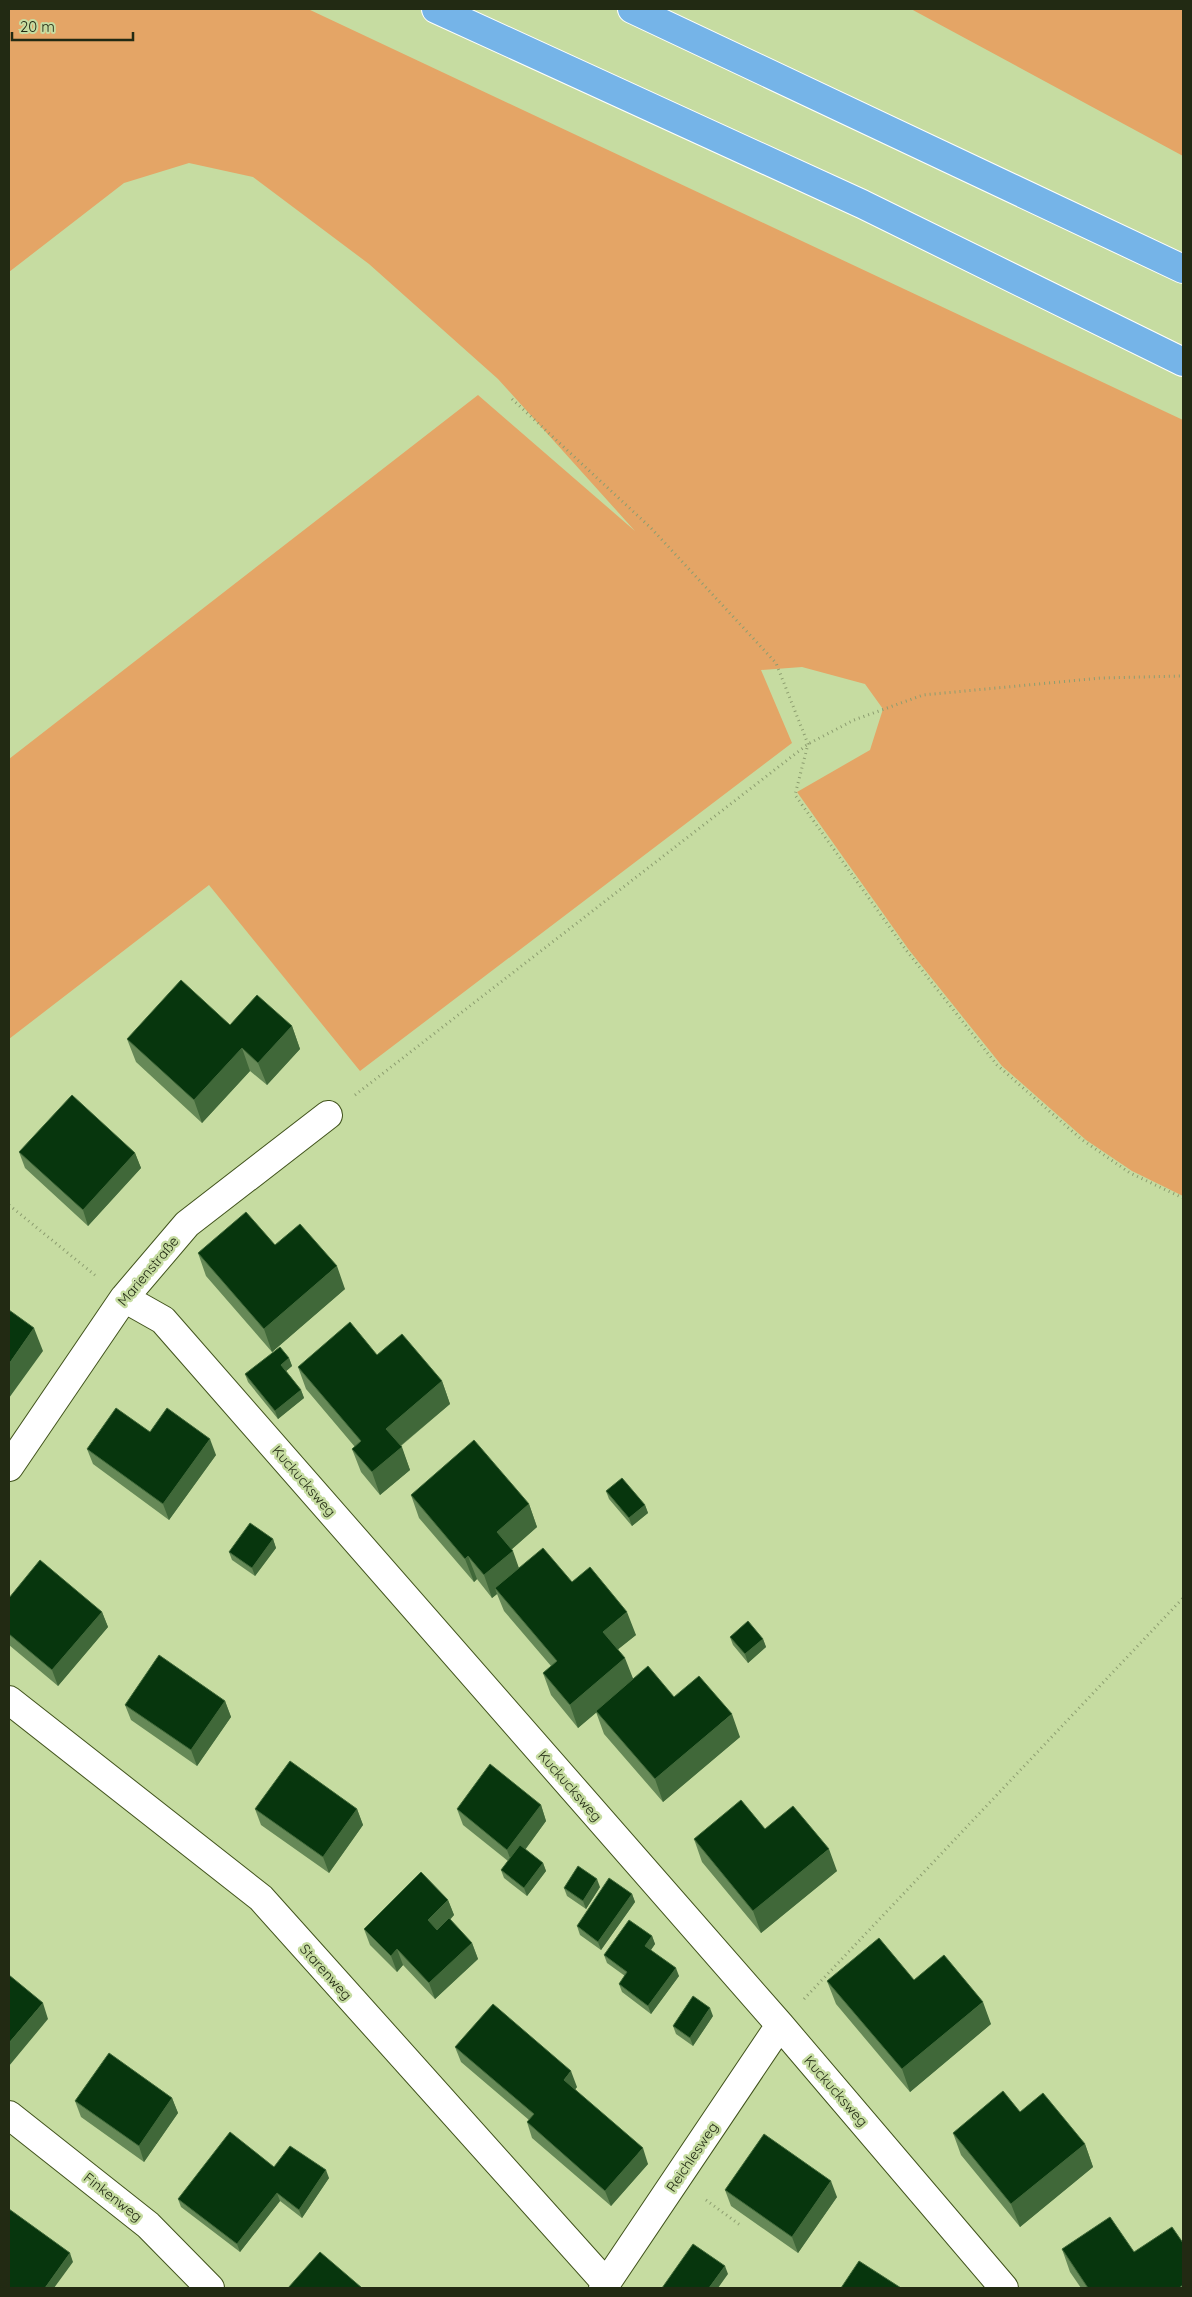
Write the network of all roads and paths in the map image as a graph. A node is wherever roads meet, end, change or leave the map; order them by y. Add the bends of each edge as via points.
1 (436, 9) edge
2 (632, 9) edge
3 (1183, 269) edge
4 (1183, 362) edge
5 (512, 399) dead end
6 (1183, 676) edge
7 (808, 744) junction
8 (328, 1115) joint
9 (1183, 1198) edge
10 (9, 1205) edge
11 (124, 1298) junction
12 (9, 1467) edge
13 (1183, 1598) edge
14 (9, 1700) edge
15 (780, 2025) junction
16 (9, 2115) edge
17 (677, 2179) junction
18 (740, 2225) dead end
19 (604, 2286) edge
20 (210, 2288) edge
21 (1004, 2288) edge

1 - 4 highway via 862,204
2 - 3 highway
5 - 7 path via 651,528 776,663
6 - 7 path via 1101,678 923,695 854,720
7 - 8 path
7 - 9 path via 795,795 906,950 998,1066 1081,1139 1130,1173
8 - 11 street, Marienstraße via 187,1224
10 - 11 path
11 - 12 street, Marienstraße
11 - 15 street, Kuckucksweg via 163,1320
13 - 15 path
14 - 19 street, Starenweg via 261,1898
15 - 17 street, Reichlesweg
15 - 21 street, Kuckucksweg
16 - 20 street, Finkenweg via 148,2225
17 - 18 path
17 - 19 street, Reichlesweg

